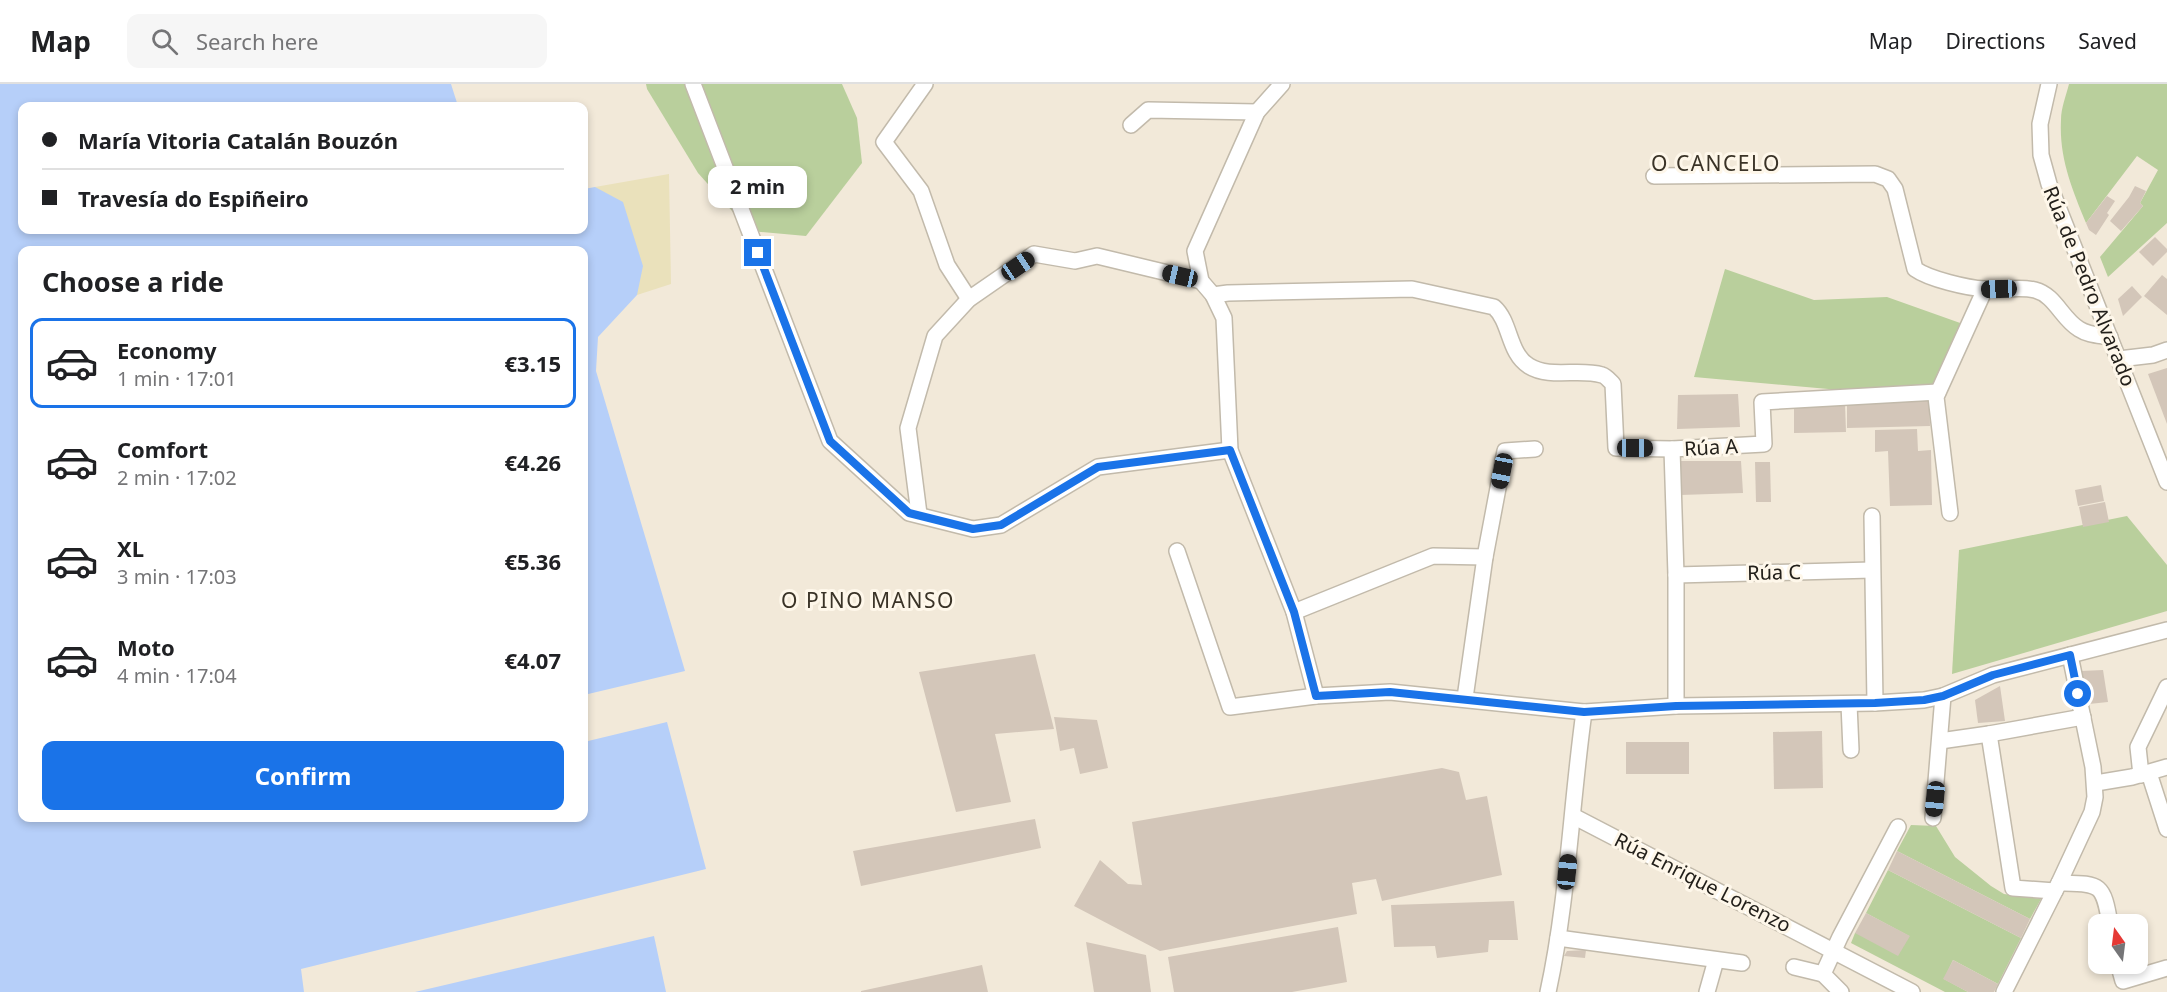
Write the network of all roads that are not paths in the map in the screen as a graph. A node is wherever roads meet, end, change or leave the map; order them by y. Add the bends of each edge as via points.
1 (693, 84) edge
2 (925, 84) edge
3 (1282, 84) edge
4 (2049, 84) edge
5 (1257, 112) junction
6 (1131, 125) dead end
7 (1654, 176) dead end
8 (1201, 281) junction
9 (1985, 289) junction
10 (1213, 295) junction
11 (969, 299) junction
12 (2110, 337) junction
13 (2167, 350) edge
14 (2119, 359) junction
15 (1938, 392) junction
16 (1672, 448) junction
17 (1535, 449) dead end
18 (1230, 450) junction
19 (2167, 483) edge
20 (1950, 513) dead end
21 (919, 514) junction
22 (1872, 516) dead end
23 (1177, 551) dead end
24 (1485, 557) junction
25 (1872, 570) junction
26 (1676, 575) junction
27 (1294, 612) junction
28 (2167, 630) edge
29 (2070, 655) junction
30 (2167, 687) edge
31 (1316, 696) junction
32 (1943, 696) junction
33 (1465, 698) junction
34 (1875, 703) junction
35 (1849, 704) junction
36 (1676, 706) junction
37 (1584, 712) junction
38 (2083, 717) junction
39 (1989, 734) junction
40 (1940, 741) junction
41 (1851, 750) dead end
42 (2167, 767) edge
43 (2145, 774) junction
44 (2096, 783) junction
45 (1573, 816) junction
46 (1932, 818) dead end
47 (1898, 827) dead end
48 (2167, 829) edge
49 (2057, 887) junction
50 (2108, 914) edge
51 (1558, 938) junction
52 (1833, 950) junction
53 (1716, 960) junction
54 (1742, 963) dead end
55 (1794, 967) dead end
56 (2167, 968) edge
57 (1823, 974) junction
58 (2121, 974) edge
59 (2147, 974) edge
60 (2148, 974) edge
61 (1548, 992) edge
62 (1707, 992) edge
63 (1840, 992) edge
64 (1912, 992) edge
65 (2004, 992) edge

1 - 21 street via 830,441 909,513
2 - 11 street via 884,142 921,191 948,264
3 - 5 street
4 - 12 street, Rúa de Pedro Alvarado via 2040,124 2041,155
5 - 6 street via 1148,110
5 - 8 street via 1195,251
7 - 9 street via 1875,174 1888,179 1894,189 1915,269 1924,276
8 - 10 street
8 - 11 street via 1097,256 1075,261 1034,254
9 - 12 street via 2037,290 2048,296 2079,330
9 - 15 street
10 - 16 street, Rúa A via 1412,290 1494,307 1502,314 1514,347 1526,364 1539,371 1604,375 1613,384 1616,448
10 - 18 street via 1224,318
11 - 21 street via 935,336 908,428
12 - 14 street, Rúa de Pedro Alvarado
13 - 14 street
14 - 19 street, Rúa de Pedro Alvarado
15 - 16 street, Rúa A via 1762,402 1764,444
15 - 20 street via 1939,435
16 - 26 street
17 - 24 street via 1505,451
18 - 21 street via 1098,467 1001,525 973,529
18 - 27 street
22 - 25 street
23 - 31 street via 1230,707
24 - 27 street via 1433,556
24 - 33 street
25 - 26 street, Rúa C
25 - 34 street
26 - 36 street
27 - 31 street
28 - 29 street
29 - 32 street via 1993,675
29 - 38 street
30 - 43 street via 2138,747
31 - 33 street via 1390,692
32 - 34 street
32 - 40 street
33 - 37 street
34 - 35 street
35 - 36 street
35 - 41 street
36 - 37 street
37 - 45 street
38 - 39 street
38 - 44 street
39 - 40 street
39 - 49 street via 2013,888
40 - 46 street
42 - 43 street
43 - 44 street
43 - 48 street
44 - 49 street via 2092,812
45 - 51 street
45 - 52 street, Rúa Enrique Lorenzo
47 - 52 street
49 - 50 street via 2097,887 2103,892
49 - 65 street
51 - 53 street
51 - 61 street
52 - 57 street
52 - 64 street, Rúa Enrique Lorenzo
53 - 54 street
53 - 62 street
55 - 57 street
56 - 60 street
57 - 63 street
58 - 59 street via 2123,981

